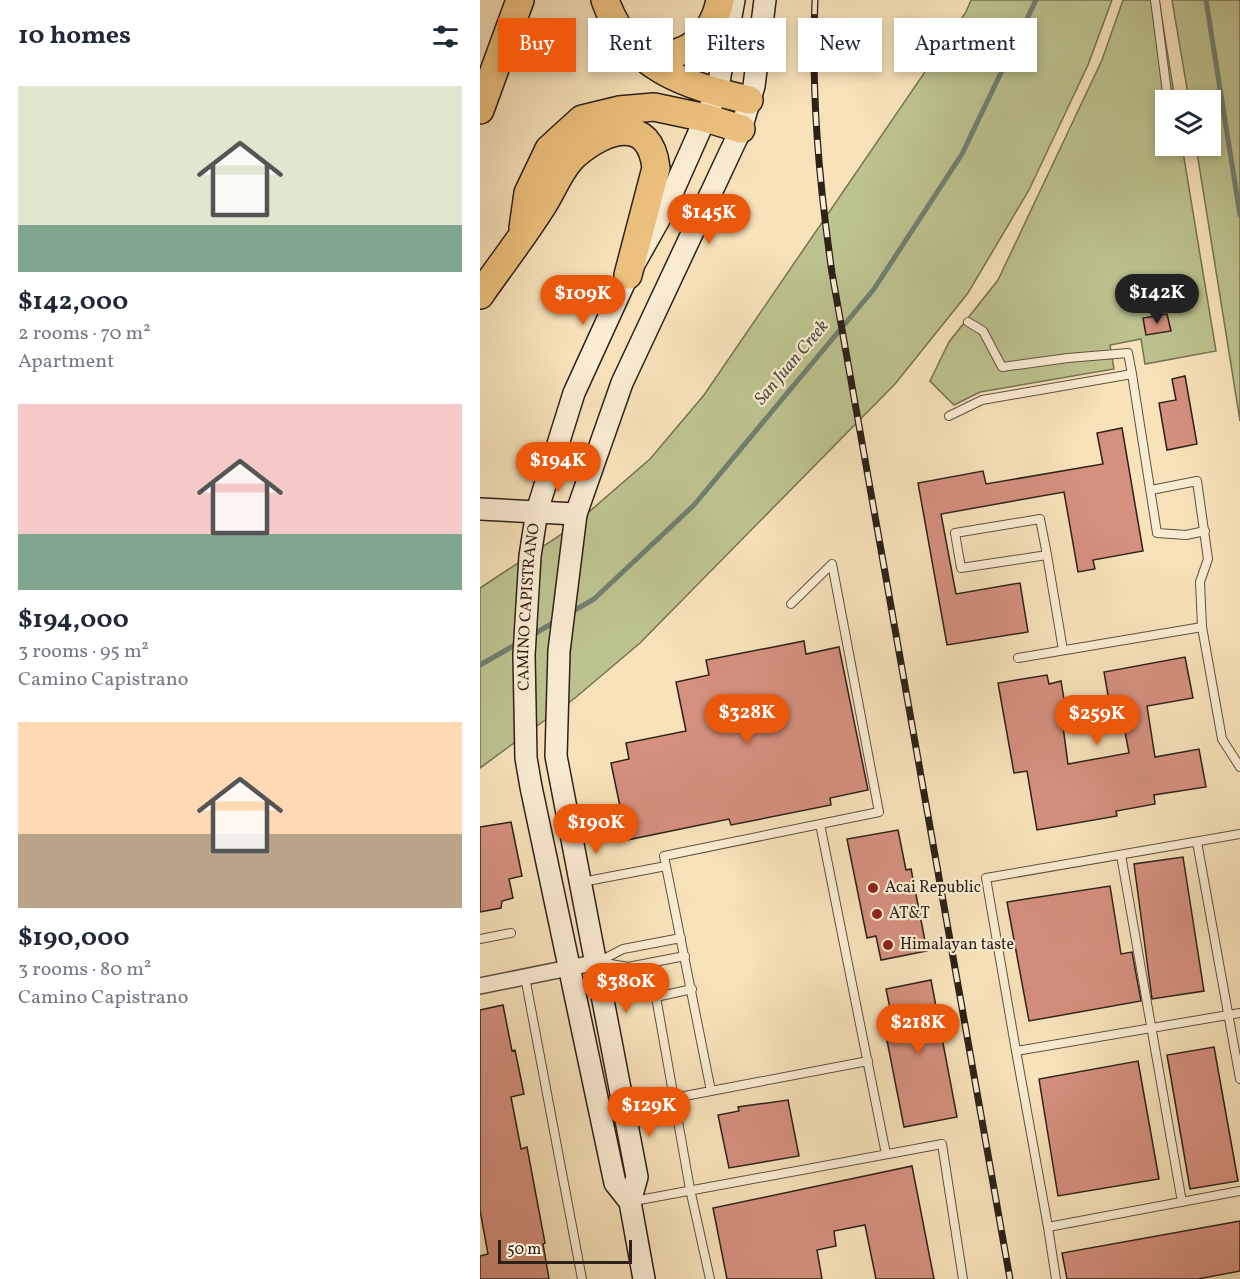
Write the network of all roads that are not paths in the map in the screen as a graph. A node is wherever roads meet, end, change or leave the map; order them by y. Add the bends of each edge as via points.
1 (520, 0) edge
2 (605, 0) edge
3 (720, 0) edge
4 (734, 0) edge
5 (765, 0) edge
6 (1155, 0) edge
7 (613, 18) edge
8 (673, 53) edge
9 (668, 72) edge
10 (1167, 90) edge
11 (717, 92) junction
12 (749, 100) junction
13 (480, 110) edge
14 (706, 117) junction
15 (741, 129) junction
16 (522, 235) junction
17 (628, 275) junction
18 (480, 295) edge
19 (968, 322) dead end
20 (1132, 374) junction
21 (949, 416) dead end
22 (1151, 490) junction
23 (480, 509) edge
24 (537, 511) junction
25 (575, 519) junction
26 (1205, 531) junction
27 (1047, 555) junction
28 (790, 604) dead end
29 (1202, 627) junction
30 (1062, 650) junction
31 (1018, 658) dead end
32 (1240, 767) edge
33 (820, 824) junction
34 (1240, 834) edge
35 (1197, 842) junction
36 (1121, 855) junction
37 (666, 866) junction
38 (582, 882) junction
39 (511, 933) dead end
40 (681, 938) junction
41 (480, 939) edge
42 (685, 956) junction
43 (598, 962) junction
44 (568, 968) junction
45 (525, 977) junction
46 (480, 986) edge
47 (692, 989) junction
48 (1240, 1013) edge
49 (1228, 1015) junction
50 (1152, 1028) junction
51 (1016, 1051) junction
52 (868, 1061) junction
53 (1240, 1079) edge
54 (711, 1091) junction
55 (674, 1098) junction
56 (886, 1154) junction
57 (690, 1189) junction
58 (1240, 1191) edge
59 (630, 1202) junction
60 (1182, 1202) junction
61 (1048, 1227) junction
62 (582, 1279) edge
63 (644, 1279) edge
64 (710, 1279) edge
65 (963, 1279) edge
66 (1056, 1279) edge

1 - 13 highway
2 - 7 highway
3 - 8 highway via 705,36
4 - 11 main road, CAMINO CAPISTRANO
5 - 12 main road, CAMINO CAPISTRANO via 761,46
6 - 10 lane
9 - 11 highway via 699,88
11 - 12 highway
11 - 14 main road, CAMINO CAPISTRANO
12 - 15 main road, CAMINO CAPISTRANO
14 - 15 highway
14 - 16 highway via 654,107 582,119 549,149 528,194
14 - 17 main road, CAMINO CAPISTRANO via 665,209
15 - 25 main road, CAMINO CAPISTRANO via 622,384
16 - 17 highway via 574,155 605,134 638,133 647,140 656,168
16 - 18 highway
17 - 24 main road, CAMINO CAPISTRANO via 574,393
19 - 20 lane via 983,331 1002,368 1128,353
20 - 21 lane via 982,400
20 - 22 lane
22 - 26 lane via 1157,533 1186,535
22 - 26 lane via 1197,481
23 - 24 main road
24 - 25 main road
24 - 44 main road, CAMINO CAPISTRANO via 524,655 526,758
25 - 38 main road, CAMINO CAPISTRANO via 559,651 555,738
26 - 29 lane via 1208,559 1200,582
27 - 27 lane via 961,568 955,533 1041,519
27 - 30 lane
28 - 33 lane via 832,564 879,812
29 - 30 lane
29 - 32 lane via 1222,739
30 - 31 lane
33 - 37 lane via 664,856
33 - 52 lane
34 - 35 lane
35 - 36 lane
35 - 49 lane
36 - 50 lane
36 - 51 lane via 986,878
37 - 38 lane
37 - 40 lane
38 - 43 main road, CAMINO CAPISTRANO
39 - 41 lane
40 - 42 lane
40 - 43 lane via 623,949
42 - 43 lane via 628,967
42 - 47 lane
43 - 44 street
43 - 59 main road, CAMINO CAPISTRANO via 637,1177
44 - 45 street
44 - 59 main road, CAMINO CAPISTRANO via 615,1183
45 - 46 street
45 - 62 lane
47 - 54 lane
47 - 55 lane via 656,997
48 - 49 lane
49 - 50 lane
49 - 53 lane
50 - 51 lane
50 - 60 lane
51 - 61 lane
52 - 54 lane
52 - 56 lane
54 - 55 lane
55 - 57 lane
56 - 57 lane
56 - 65 lane via 942,1144
57 - 59 lane
57 - 64 lane
58 - 60 lane
59 - 63 main road, CAMINO CAPISTRANO
60 - 61 lane
61 - 66 lane

